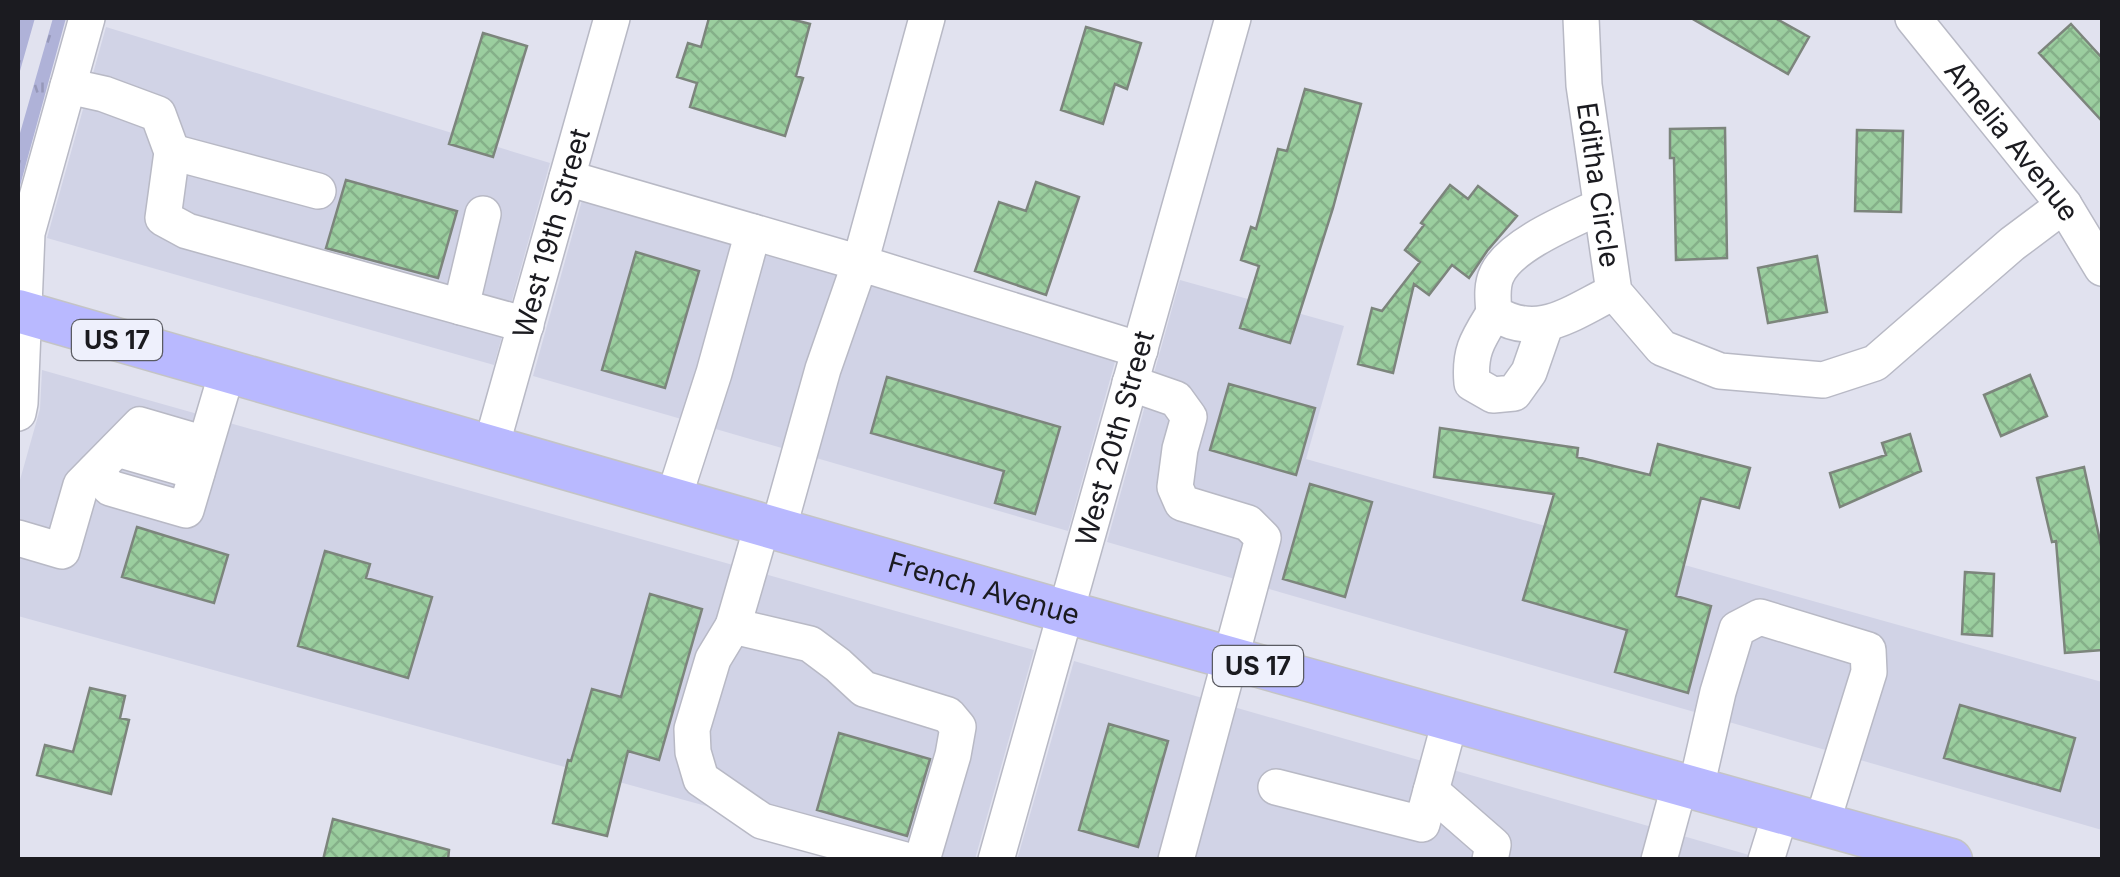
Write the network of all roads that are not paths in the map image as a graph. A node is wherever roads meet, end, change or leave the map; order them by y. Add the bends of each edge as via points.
1 (87, 18) edge
2 (612, 18) edge
3 (927, 18) edge
4 (1234, 18) edge
5 (1581, 18) edge
6 (1913, 18) edge
7 (68, 86) junction
8 (172, 152) junction
9 (567, 178) junction
10 (318, 192) dead end
11 (2064, 205) junction
12 (1600, 206) junction
13 (483, 214) dead end
14 (753, 232) junction
15 (860, 263) junction
16 (2102, 268) edge
17 (1614, 292) junction
18 (461, 307) junction
19 (21, 312) edge
20 (1494, 312) junction
21 (526, 325) junction
22 (1545, 326) junction
23 (1135, 366) junction
24 (228, 372) junction
25 (18, 414) edge
26 (492, 447) junction
27 (201, 458) junction
28 (106, 460) junction
29 (673, 500) junction
30 (770, 528) junction
31 (18, 538) edge
32 (1066, 612) junction
33 (733, 626) junction
34 (1232, 659) junction
35 (1450, 721) junction
36 (1688, 786) junction
37 (1276, 787) dead end
38 (1431, 791) junction
39 (1781, 812) junction
40 (1822, 823) junction
41 (1870, 849) edge
42 (905, 860) edge
43 (922, 860) edge
44 (996, 860) edge
45 (1176, 860) edge
46 (1490, 860) edge
47 (1659, 860) edge
48 (1766, 860) edge
49 (1951, 860) edge

1 - 7 street
2 - 9 street, West 19th Street
3 - 15 street
4 - 23 street, West 20th Street
5 - 12 street, Editha Circle
6 - 11 street, Amelia Avenue
7 - 8 street via 158,114
7 - 19 street via 28,233
8 - 10 street
8 - 18 street via 163,218 187,231
9 - 14 street
9 - 21 street, West 19th Street
11 - 16 street, Amelia Avenue
11 - 17 street, Editha Circle via 1875,362 1823,380 1720,371 1662,348
12 - 17 street, Editha Circle
12 - 20 street via 1524,244 1497,272
13 - 18 street
14 - 15 street
14 - 29 street
15 - 23 street
15 - 30 street
17 - 22 street
18 - 21 street
19 - 24 main road, French Avenue / US 17
19 - 25 street
20 - 22 street via 1511,323
20 - 22 street via 1470,363 1472,383 1493,395 1514,394
21 - 26 street, West 19th Street
23 - 32 street, West 20th Street
23 - 34 street via 1190,417 1175,486 1182,503 1248,523 1263,538
24 - 26 main road, French Avenue / US 17
24 - 27 street
26 - 29 main road, French Avenue / US 17
27 - 28 street via 140,426
27 - 28 street via 186,510 110,488
28 - 31 street via 81,485 62,551
29 - 30 main road, French Avenue / US 17
30 - 32 main road, French Avenue / US 17
30 - 33 street
32 - 34 main road, French Avenue / US 17
32 - 44 street, West 20th Street
33 - 42 street via 713,659 692,729 701,779 762,821
33 - 43 street via 810,644 864,689 948,715 958,726
34 - 35 main road, French Avenue / US 17
34 - 45 street
35 - 36 main road, French Avenue / US 17
35 - 38 street
36 - 39 main road, French Avenue / US 17
36 - 40 street via 1738,629 1760,616 1868,650 1869,672
36 - 47 street
37 - 38 street via 1422,824
38 - 46 street via 1493,846
39 - 40 main road, French Avenue / US 17
39 - 48 street
40 - 41 main road, French Avenue / US 17
41 - 49 main road, French Avenue / US 17

